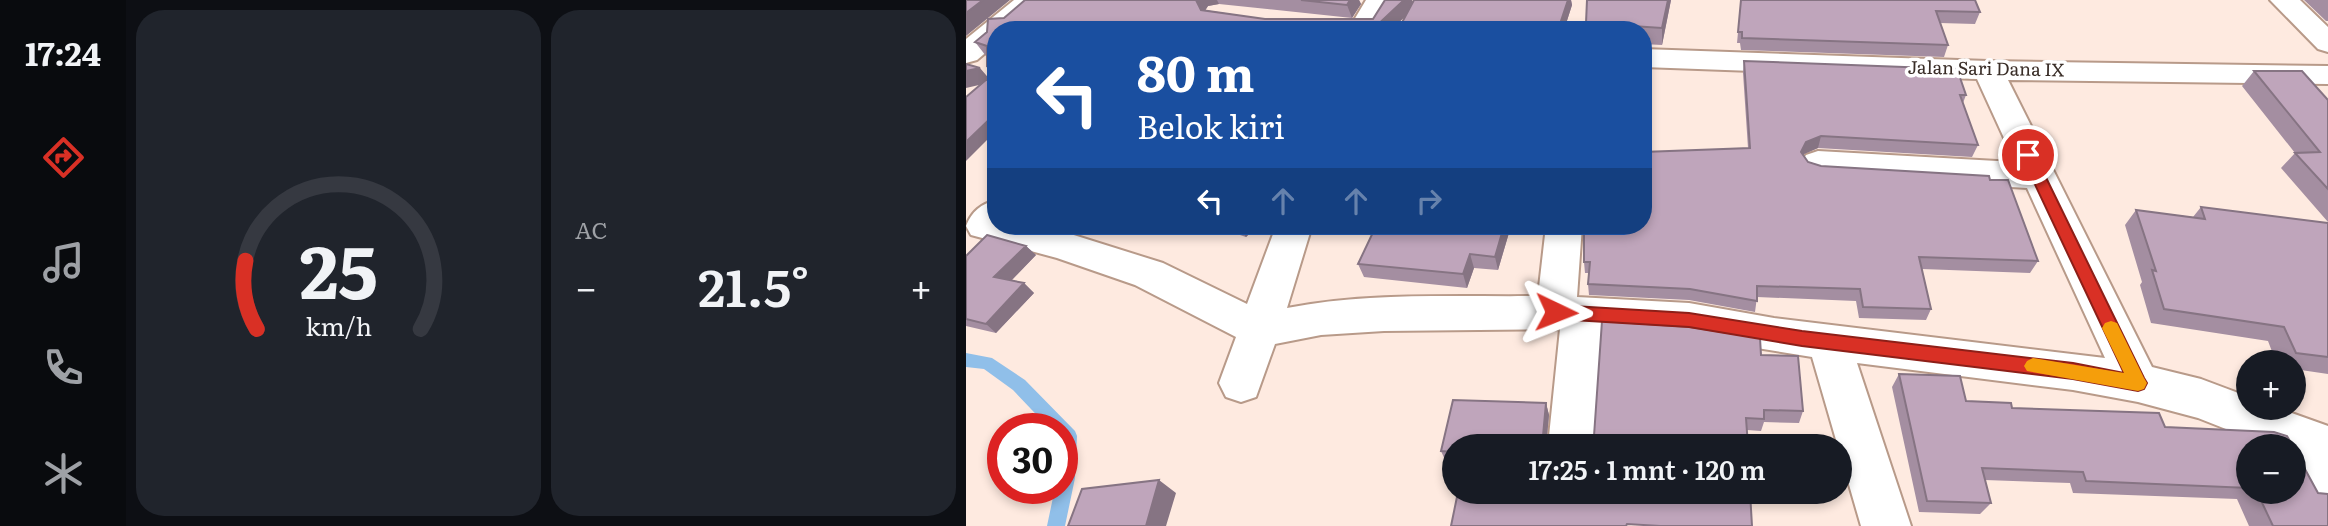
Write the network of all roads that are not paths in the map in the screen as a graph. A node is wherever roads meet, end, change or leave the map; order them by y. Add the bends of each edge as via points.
1 (1031, 0) edge
2 (1380, 0) edge
3 (2284, 0) edge
4 (1006, 21) edge
5 (1358, 21) edge
6 (987, 37) edge
7 (2328, 43) edge
8 (966, 54) edge
9 (1652, 58) edge
10 (966, 63) edge
11 (987, 69) edge
12 (1987, 69) junction
13 (2328, 75) edge
14 (1818, 163) edge
15 (2039, 176) junction
16 (1022, 235) edge
17 (1290, 235) edge
18 (1565, 235) edge
19 (1569, 312) junction
20 (1261, 330) junction
21 (1829, 342) junction
22 (1241, 383) dead end
23 (2138, 383) junction
24 (1572, 434) edge
25 (2324, 458) edge
26 (1886, 526) edge

1 - 4 street
2 - 5 street
3 - 7 street
6 - 8 street
9 - 12 street, Jalan Sari Dana IX
10 - 11 street
12 - 13 street, Jalan Sari Dana IX
12 - 15 street
14 - 15 street
15 - 23 street
16 - 20 street via 1149,275
17 - 20 street
18 - 19 street
19 - 20 street via 1384,314 1321,318
19 - 21 street via 1689,320
19 - 24 street
20 - 22 street
21 - 23 street
21 - 26 street
23 - 25 street via 2201,399

